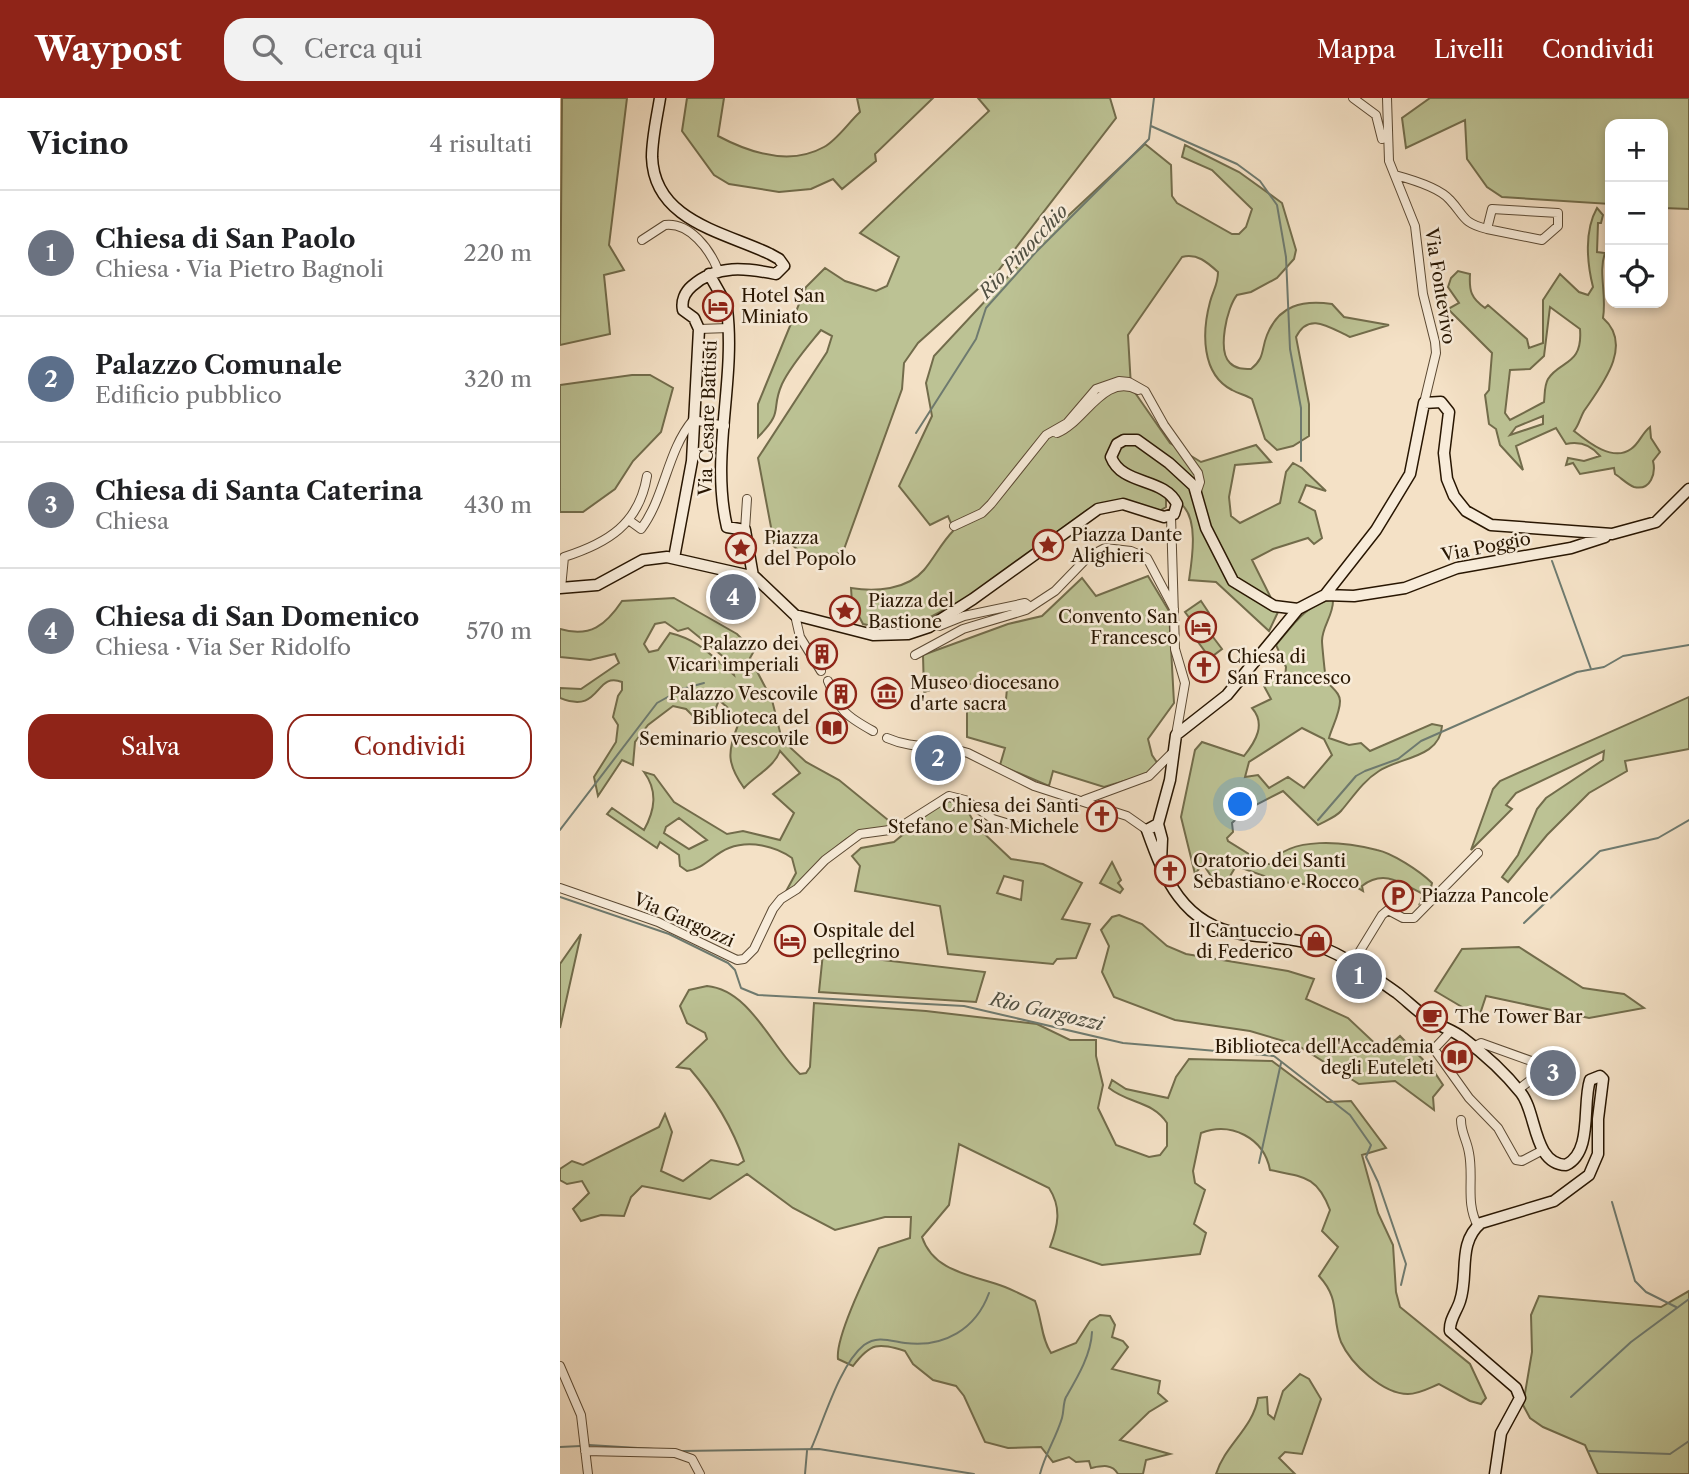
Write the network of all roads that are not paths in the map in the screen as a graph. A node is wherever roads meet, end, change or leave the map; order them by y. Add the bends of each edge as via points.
1 (660, 98) edge
2 (1353, 98) edge
3 (1387, 98) edge
4 (1387, 148) junction
5 (1395, 175) junction
6 (1487, 229) junction
7 (642, 240) dead end
8 (713, 272) junction
9 (722, 297) dead end
10 (727, 309) dead end
11 (729, 328) junction
12 (699, 329) junction
13 (1424, 403) junction
14 (693, 420) junction
15 (725, 426) junction
16 (647, 476) dead end
17 (1689, 489) edge
18 (1196, 494) junction
19 (747, 499) dead end
20 (1171, 516) junction
21 (630, 521) junction
22 (954, 526) dead end
23 (745, 530) junction
24 (1612, 534) junction
25 (674, 558) junction
26 (753, 576) junction
27 (560, 588) edge
28 (1325, 595) junction
29 (1029, 606) junction
30 (1174, 609) junction
31 (1294, 611) junction
32 (795, 615) junction
33 (934, 623) junction
34 (915, 655) dead end
35 (821, 671) dead end
36 (828, 681) dead end
37 (873, 731) dead end
38 (1176, 735) junction
39 (887, 738) dead end
40 (1171, 754) junction
41 (1082, 801) junction
42 (1016, 826) dead end
43 (1152, 827) junction
44 (1478, 853) dead end
45 (560, 888) edge
46 (1352, 964) junction
47 (1456, 1034) junction
48 (1473, 1046) junction
49 (1519, 1090) junction
50 (1461, 1120) dead end
51 (1543, 1150) junction
52 (1478, 1226) junction
53 (560, 1366) edge
54 (585, 1451) junction
55 (588, 1474) edge
56 (700, 1474) edge
57 (1495, 1474) edge

1 - 8 main road via 654,171 679,213 770,254 783,266 776,274 741,268
2 - 4 street via 1376,115
3 - 4 street, Via Fontevivo
4 - 5 street, Via Fontevivo
5 - 6 street, Via Fontevivo via 1448,197 1463,218
5 - 13 street, Via Fontevivo via 1415,226 1423,294 1435,342
6 - 6 street, Via Fontevivo via 1492,209 1558,213 1558,226 1542,240
7 - 8 street via 673,224 706,247
8 - 9 main road
8 - 12 main road via 688,289 682,302
10 - 11 main road, Via Cesare Battisti
11 - 12 street
11 - 15 main road, Via Cesare Battisti
12 - 14 main road
13 - 24 main road via 1441,402 1449,412 1444,453 1447,479 1459,503 1473,516 1491,525 1518,529
13 - 28 main road via 1410,474 1376,530
14 - 15 street
14 - 21 street via 640,529
14 - 25 main road via 692,461
15 - 23 main road, Via Cesare Battisti via 722,499 727,527
16 - 21 street
17 - 24 main road via 1656,522
18 - 20 main road via 1187,479 1151,448 1137,440 1117,444 1111,457 1115,466 1171,494 1177,507
18 - 22 street via 1198,473 1146,391 1129,382 1100,386 1067,423 1051,430 982,513
18 - 31 main road via 1206,528 1233,581 1254,597
19 - 23 street
20 - 30 street
20 - 33 main road via 1123,504 1098,509
21 - 27 street via 609,539 564,557
23 - 26 main road
24 - 28 main road, Via Poggio via 1572,548 1457,568 1405,587 1354,596
25 - 26 main road
25 - 27 main road via 650,558 597,584
26 - 32 main road
28 - 31 main road
29 - 30 street via 1055,591 1088,557 1105,548 1137,552 1147,558
29 - 33 street via 1025,603 964,616 939,626
29 - 34 street via 963,629
30 - 38 street via 1175,649 1185,683
31 - 38 main road via 1227,695
32 - 33 main road via 873,635 908,634
32 - 35 street via 800,637
36 - 37 street via 845,715
38 - 40 main road
39 - 41 street via 913,752 957,750 1034,786
40 - 41 street via 1149,776
40 - 43 main road via 1170,780
41 - 43 street
42 - 45 street, Via Gargozzi via 950,796 897,829 860,834 781,899 754,949 737,960 658,922
43 - 46 main road via 1167,883 1199,918 1237,933 1311,943
44 - 46 street via 1414,918 1388,910 1382,915
46 - 47 main road
47 - 48 main road
47 - 51 street via 1434,1049 1469,1098 1498,1128 1516,1160
48 - 49 main road
48 - 49 street via 1481,1043 1534,1062 1536,1072
49 - 51 main road via 1530,1107
50 - 52 street via 1470,1156 1470,1213
51 - 52 main road via 1561,1165 1575,1160 1590,1080 1600,1076 1604,1085 1598,1154 1590,1175 1553,1201
52 - 57 main road via 1467,1248 1461,1299 1450,1331 1519,1393 1519,1403 1501,1433
53 - 54 street via 580,1415
54 - 55 street
54 - 56 street via 675,1453 692,1459

